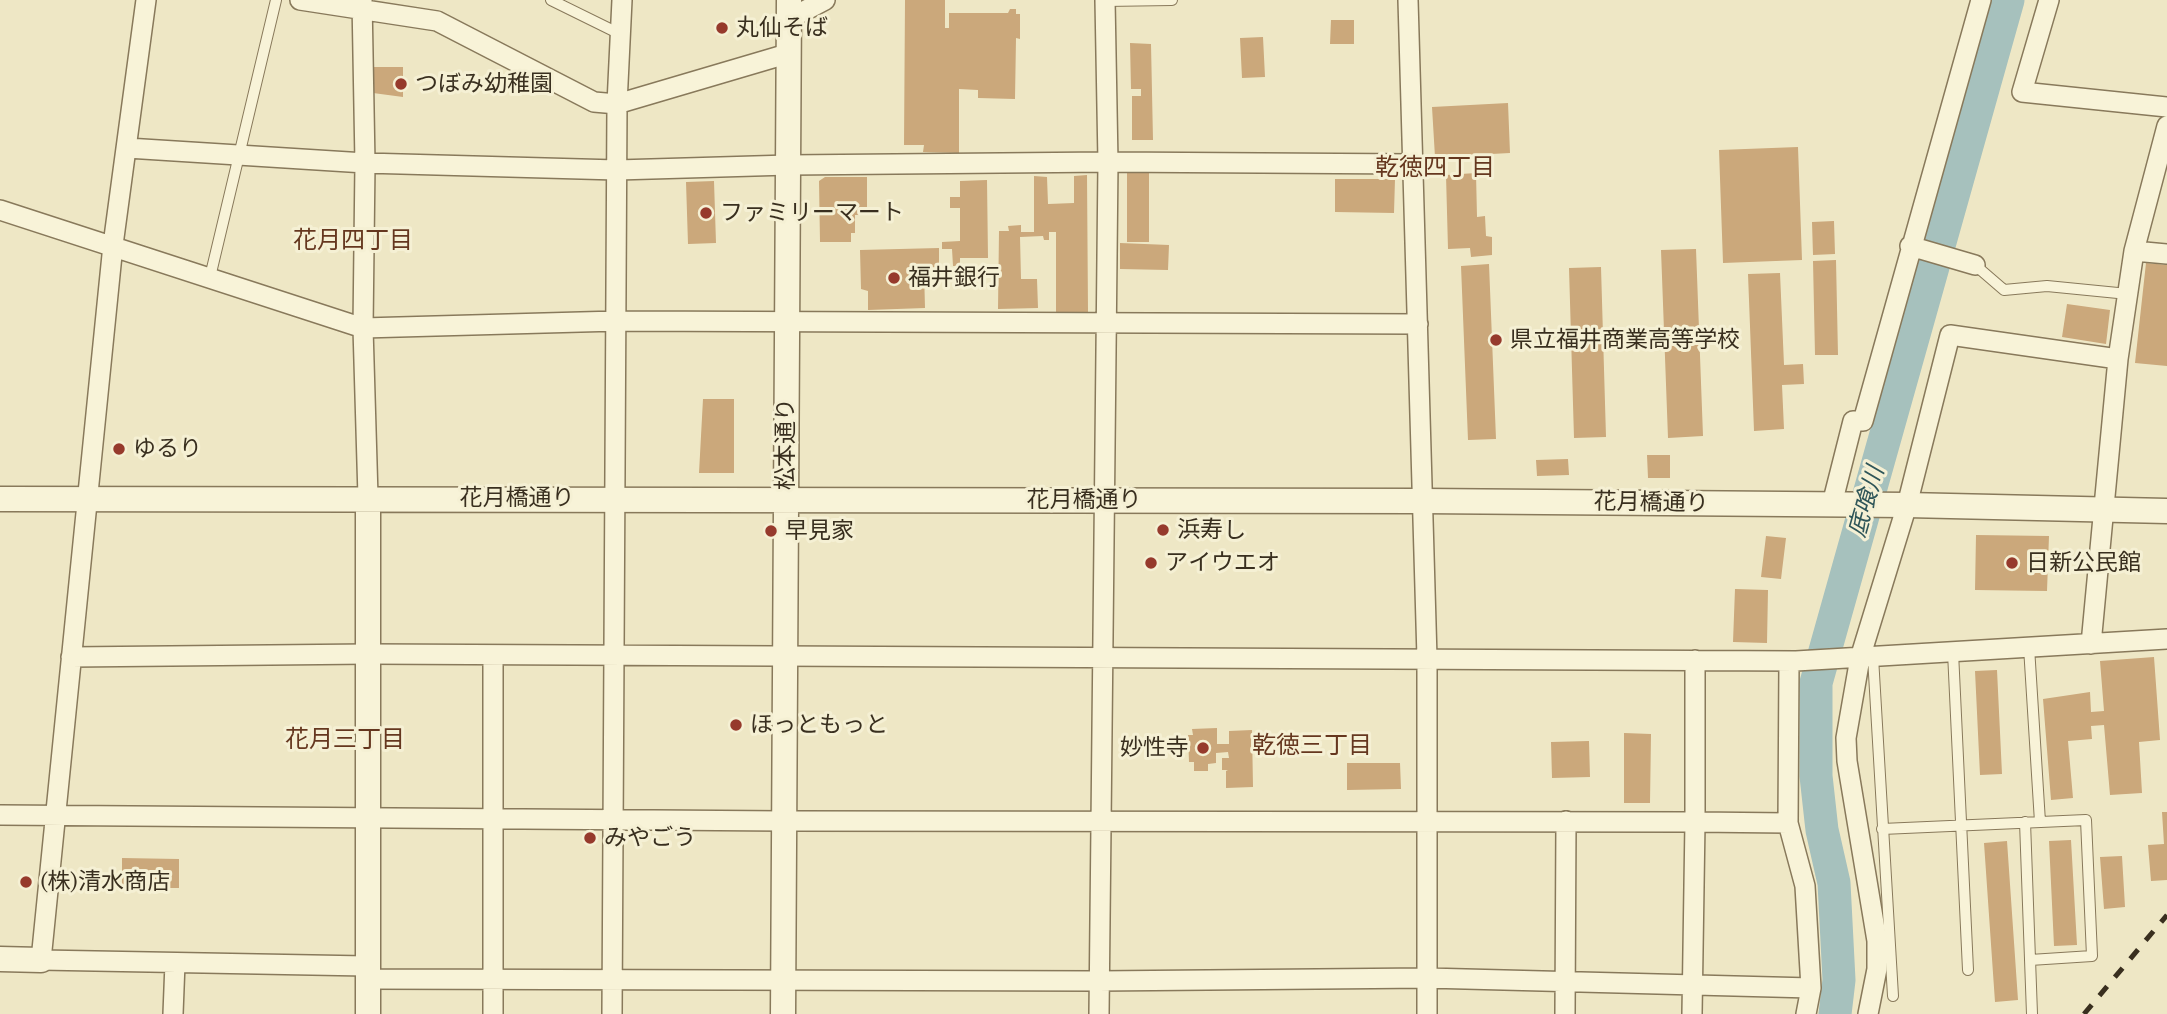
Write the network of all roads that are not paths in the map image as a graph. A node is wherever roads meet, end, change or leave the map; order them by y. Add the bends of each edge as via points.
1 (146, 0) edge
2 (276, 0) edge
3 (300, 0) edge
4 (551, 0) edge
5 (621, 0) edge
6 (825, 0) edge
7 (1105, 0) edge
8 (1172, 0) edge
9 (1408, 0) edge
10 (1980, 0) edge
11 (2049, 0) edge
12 (362, 4) edge
13 (789, 10) edge
14 (620, 34) junction
15 (790, 53) junction
16 (617, 104) junction
17 (2167, 107) edge
18 (2167, 126) edge
19 (127, 148) junction
20 (239, 155) junction
21 (1108, 162) junction
22 (365, 163) junction
23 (1414, 164) junction
24 (789, 165) junction
25 (617, 170) junction
26 (0, 210) edge
27 (113, 245) junction
28 (1910, 246) junction
29 (2134, 251) junction
30 (2167, 254) edge
31 (1975, 265) joint
32 (211, 277) junction
33 (2128, 294) junction
34 (617, 321) junction
35 (785, 321) junction
36 (1104, 324) junction
37 (1418, 324) junction
38 (363, 328) junction
39 (2118, 359) junction
40 (88, 497) junction
41 (368, 497) junction
42 (0, 499) edge
43 (616, 499) junction
44 (1103, 499) junction
45 (786, 500) junction
46 (1423, 500) junction
47 (1839, 505) junction
48 (1902, 505) junction
49 (2104, 510) junction
50 (2167, 511) edge
51 (2167, 639) edge
52 (2091, 644) junction
53 (2029, 647) junction
54 (1953, 652) junction
55 (369, 654) junction
56 (493, 655) junction
57 (71, 657) junction
58 (615, 657) junction
59 (1101, 658) junction
60 (1427, 658) junction
61 (1860, 658) junction
62 (785, 659) junction
63 (1695, 660) junction
64 (1792, 661) junction
65 (0, 815) edge
66 (55, 815) junction
67 (368, 817) junction
68 (493, 818) junction
69 (614, 819) junction
70 (1427, 819) junction
71 (784, 821) junction
72 (1102, 821) junction
73 (1566, 821) junction
74 (1695, 821) junction
75 (1788, 822) junction
76 (2025, 822) junction
77 (2040, 822) junction
78 (1961, 825) junction
79 (1882, 829) junction
80 (0, 959) edge
81 (41, 960) junction
82 (2031, 960) junction
83 (175, 963) junction
84 (1968, 970) dead end
85 (367, 973) junction
86 (1427, 978) junction
87 (493, 980) junction
88 (613, 981) junction
89 (1098, 981) junction
90 (1566, 981) junction
91 (783, 982) junction
92 (1693, 984) junction
93 (1811, 988) junction
94 (1893, 996) dead end
95 (173, 1014) edge
96 (368, 1014) edge
97 (493, 1014) edge
98 (612, 1014) edge
99 (783, 1014) edge
100 (1099, 1014) edge
101 (1427, 1014) edge
102 (1565, 1014) edge
103 (1692, 1014) edge
104 (1807, 1014) edge
105 (1868, 1014) edge
106 (2032, 1014) edge

1 - 19 street
2 - 20 lane
3 - 12 street
4 - 14 lane
5 - 14 street
6 - 13 street
7 - 8 lane
7 - 21 street
9 - 23 street
10 - 28 street
11 - 17 street via 2022,92
12 - 16 street via 437,21 594,102
12 - 22 street
13 - 15 street, 松本通り
14 - 16 street
15 - 16 street
15 - 24 street, 松本通り
16 - 25 street
18 - 29 street
19 - 20 street
19 - 27 street
20 - 22 street
20 - 32 lane
21 - 23 street
21 - 24 street
21 - 36 street
22 - 25 street
22 - 38 street
23 - 37 street
24 - 25 street
24 - 35 street, 松本通り
25 - 34 street
26 - 27 street
27 - 32 street
27 - 40 street
28 - 31 street
28 - 47 street via 1863,421 1853,421
29 - 30 street
29 - 33 street
31 - 33 lane via 2004,290 2047,286
32 - 38 street
33 - 39 street
34 - 35 street
34 - 38 street
34 - 43 street
35 - 36 street
35 - 45 street, 松本通り
36 - 37 street
36 - 44 street
37 - 46 street
38 - 41 street
39 - 48 street via 1950,335
39 - 49 street
40 - 41 street, 花月橋通り
40 - 42 street, 花月橋通り
40 - 57 street
41 - 43 street, 花月橋通り
41 - 55 street
43 - 45 street, 花月橋通り
43 - 58 street
44 - 45 street, 花月橋通り
44 - 46 street, 花月橋通り
44 - 59 street
45 - 62 street, 松本通り
46 - 47 street, 花月橋通り
46 - 60 street
47 - 48 street, 花月橋通り
48 - 49 street, 花月橋通り
48 - 61 street
49 - 50 street, 花月橋通り
49 - 52 street
51 - 52 street
52 - 53 street
53 - 54 street
53 - 77 lane
54 - 61 street
54 - 78 lane
55 - 56 street
55 - 57 street
55 - 67 street
56 - 58 street
56 - 68 street
57 - 66 street
58 - 62 street
58 - 69 street
59 - 60 street
59 - 62 street
59 - 72 street
60 - 63 street
60 - 70 street
61 - 64 street
61 - 79 lane
61 - 105 street via 1846,738 1877,941
62 - 71 street, 松本通り
63 - 64 street
63 - 74 street
64 - 75 street
65 - 66 street
66 - 67 street
66 - 81 street
67 - 68 street
67 - 85 street
68 - 69 street
68 - 87 street
69 - 71 street
69 - 88 street
70 - 72 street
70 - 73 street
70 - 86 street
71 - 72 street
71 - 91 street, 松本通り
72 - 89 street
73 - 74 street
73 - 90 street
74 - 75 street
74 - 92 street
75 - 93 street via 1805,886
76 - 77 lane
76 - 78 lane
76 - 82 lane
77 - 82 lane via 2086,820 2092,956
78 - 79 lane
78 - 84 lane
79 - 94 lane
80 - 81 street
81 - 83 street
82 - 106 lane
83 - 85 street
83 - 95 street
85 - 87 street
85 - 96 street
86 - 89 street
86 - 90 street
86 - 101 street
87 - 88 street
87 - 97 street
88 - 91 street
88 - 98 street
89 - 91 street
89 - 100 street
90 - 92 street
90 - 102 street
91 - 99 street, 松本通り
92 - 93 street
92 - 103 street
93 - 104 street

